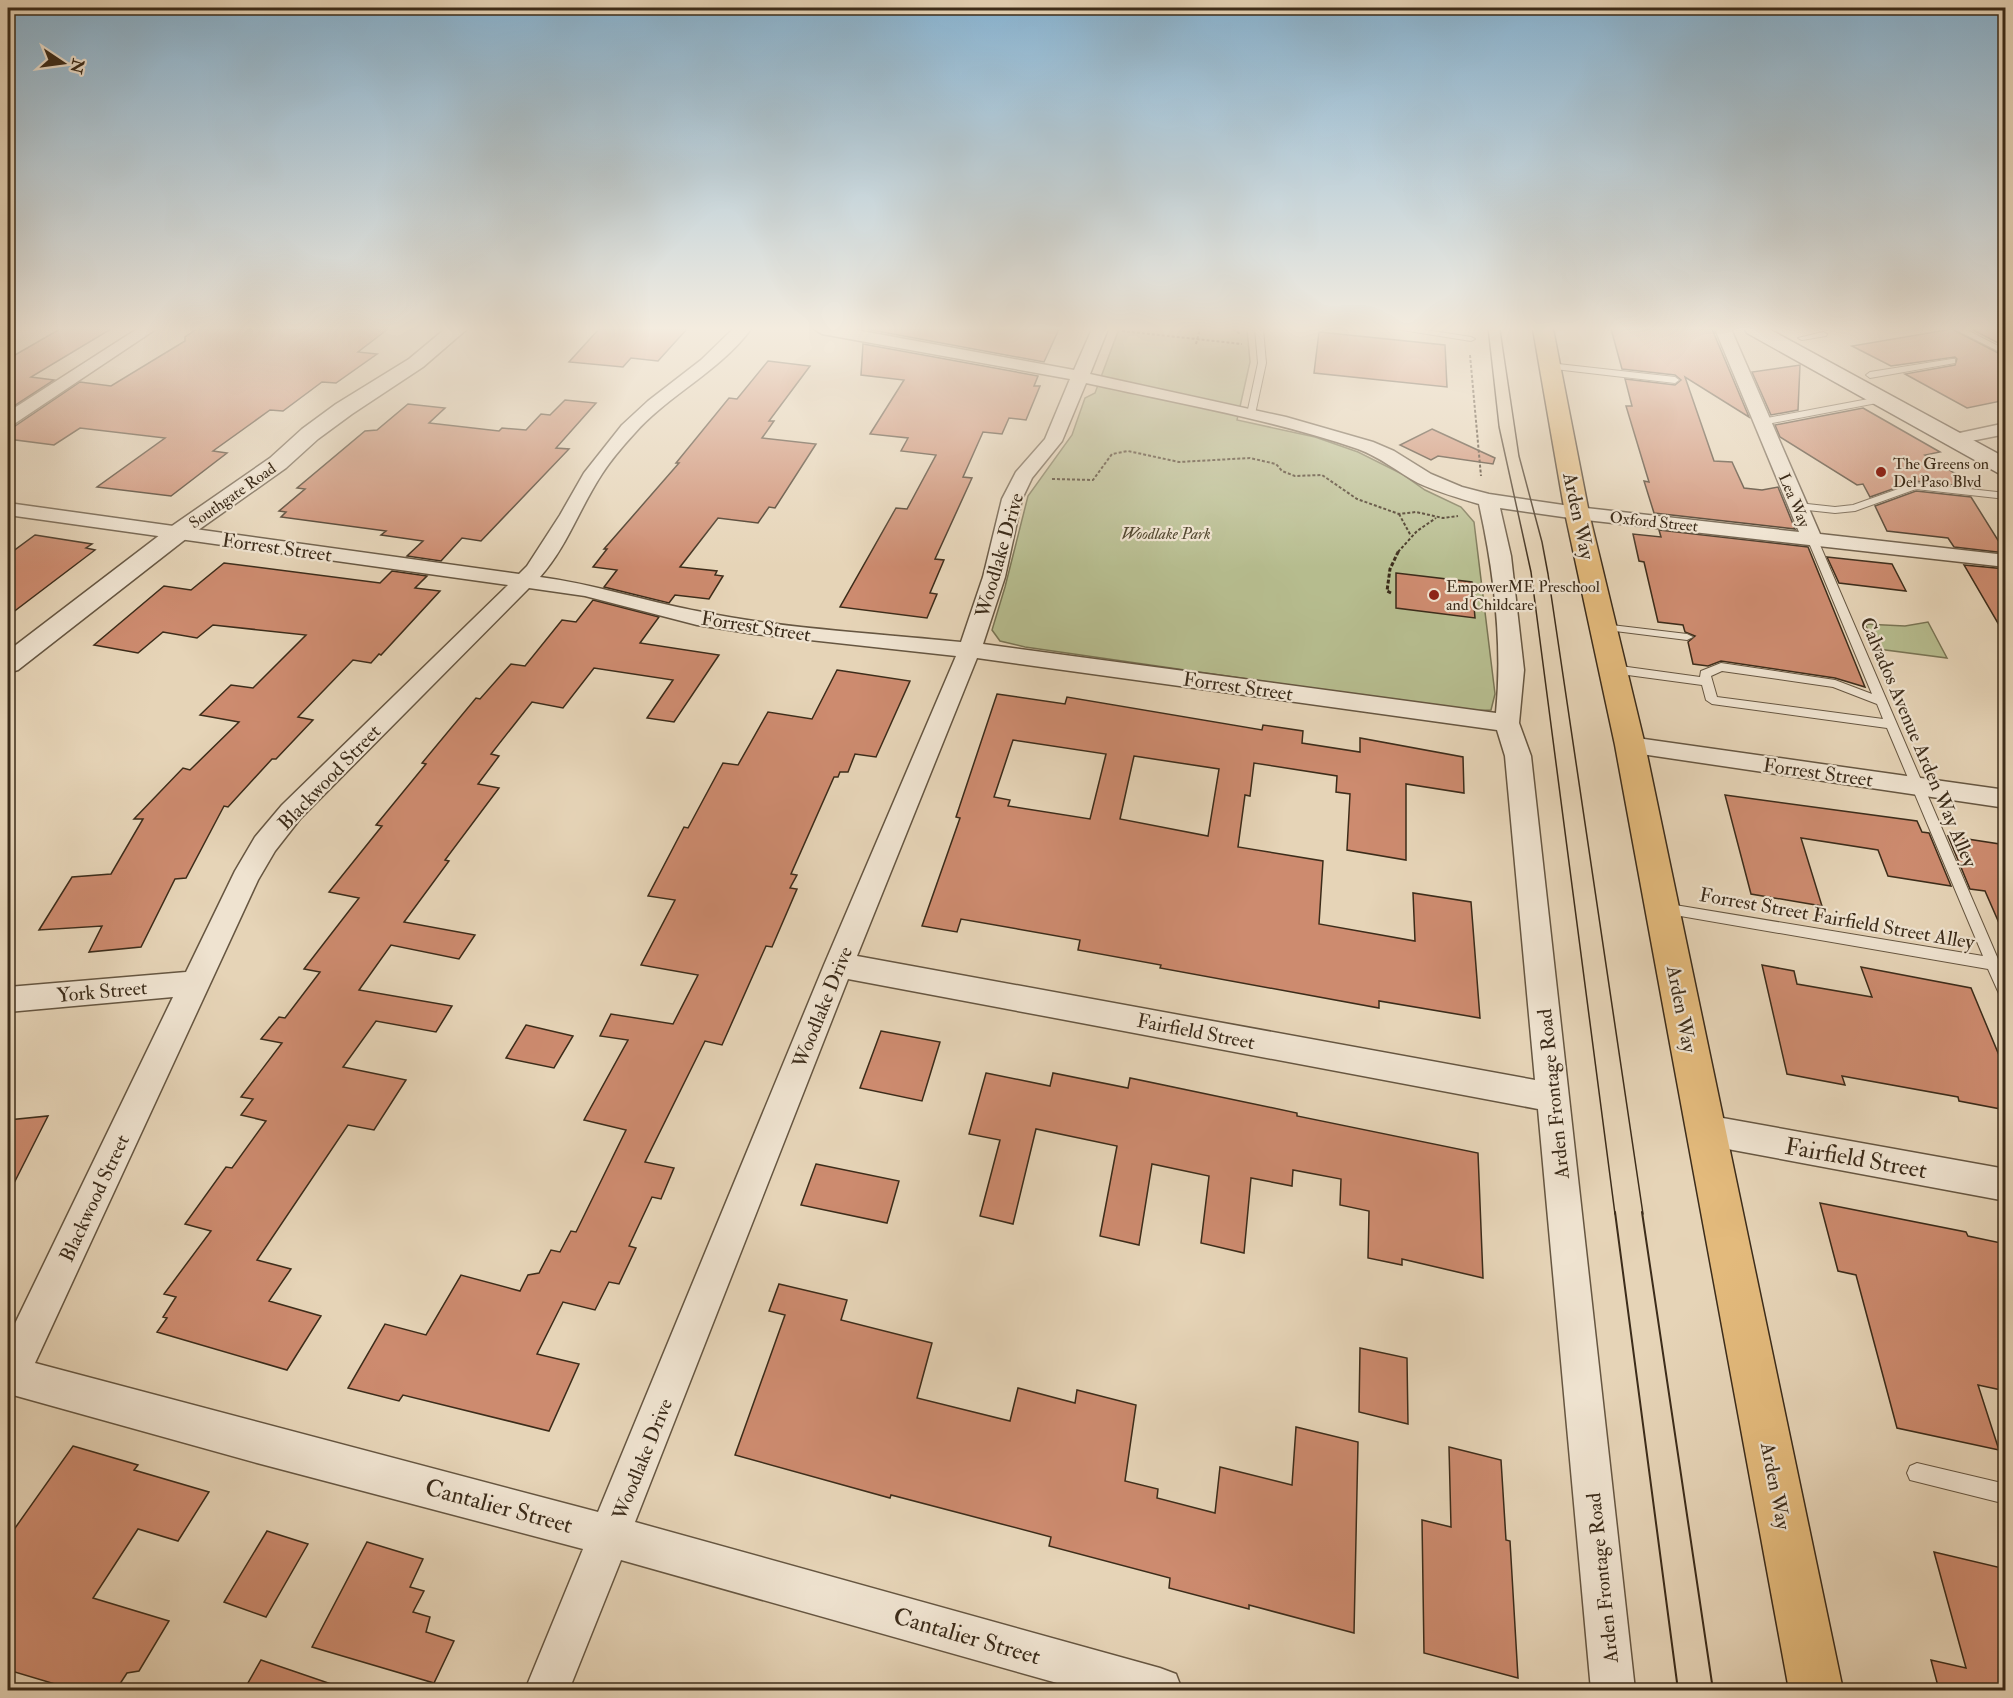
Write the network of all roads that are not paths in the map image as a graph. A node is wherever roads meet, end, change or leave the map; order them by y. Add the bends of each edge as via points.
1 (26, 408) edge
2 (345, 408) edge
3 (650, 408) edge
4 (1068, 408) edge
5 (1225, 408) edge
6 (1252, 408) edge
7 (1557, 408) edge
8 (1756, 408) edge
9 (1835, 408) edge
10 (1898, 408) edge
11 (1921, 408) edge
12 (1251, 414) junction
13 (8, 420) edge
14 (1762, 422) junction
15 (2006, 428) edge
16 (1966, 437) junction
17 (2006, 451) edge
18 (2006, 468) edge
19 (1485, 492) junction
20 (2006, 496) edge
21 (1798, 506) junction
22 (8, 509) edge
23 (1578, 513) junction
24 (178, 533) junction
25 (1812, 538) junction
26 (2006, 561) edge
27 (525, 581) junction
28 (1603, 627) junction
29 (1687, 637) dead end
30 (970, 650) junction
31 (8, 664) edge
32 (1613, 669) junction
33 (1707, 682) junction
34 (1880, 701) junction
35 (1507, 723) junction
36 (1890, 724) junction
37 (1630, 744) junction
38 (1916, 786) junction
39 (2006, 799) edge
40 (1663, 908) junction
41 (1999, 964) edge
42 (839, 965) junction
43 (196, 982) junction
44 (2006, 994) edge
45 (8, 999) edge
46 (1554, 1098) junction
47 (1706, 1130) junction
48 (2006, 1185) edge
49 (9, 1376) edge
50 (1917, 1473) dead end
51 (2006, 1494) edge
52 (611, 1536) junction
53 (548, 1690) edge
54 (1160, 1690) edge
55 (1613, 1690) edge
56 (1816, 1690) edge

1 - 13 street
2 - 24 street, Southgate Road via 253,482
3 - 27 street, Blackwood Street via 606,454
4 - 30 street, Woodlake Drive via 1053,441 1023,476 1012,500 994,577
5 - 12 street, Oxford Street
6 - 12 lane
7 - 23 main road, Arden Way
8 - 14 street, Lea Way
9 - 14 lane
10 - 16 street
11 - 16 street
12 - 19 street, Oxford Street via 1344,438 1387,455 1455,491
14 - 21 street, Lea Way
15 - 16 street
16 - 17 street
16 - 18 street
19 - 23 street, Oxford Street
19 - 35 street, Arden Frontage Road via 1501,556 1512,670
20 - 21 lane via 1915,486 1855,508
21 - 25 street, Lea Way
22 - 24 street, Forrest Street
23 - 25 street, Oxford Street
23 - 28 main road, Arden Way
24 - 27 street, Forrest Street
24 - 31 street, Southgate Road
25 - 26 street, Oxford Street
25 - 34 lane, Calvados Avenue Arden Way Alley via 1858,659
27 - 30 street, Forrest Street via 755,627
27 - 43 street, Blackwood Street via 291,812 265,844 245,878
28 - 29 lane
28 - 32 main road, Arden Way
30 - 35 street, Forrest Street
30 - 42 street, Woodlake Drive
32 - 33 lane
32 - 37 main road, Arden Way
33 - 34 lane via 1705,674 1721,668 1835,684
33 - 36 lane via 1712,700
34 - 36 lane, Calvados Avenue Arden Way Alley
35 - 46 street, Arden Frontage Road via 1518,756
36 - 38 lane, Calvados Avenue Arden Way Alley
37 - 38 street, Forrest Street
37 - 40 main road, Arden Way
38 - 39 street, Forrest Street
38 - 41 lane, Calvados Avenue Arden Way Alley
40 - 41 lane, Forrest Street Fairfield Street Alley
40 - 47 main road, Arden Way
41 - 44 lane, Calvados Avenue Arden Way Alley
42 - 46 street, Fairfield Street
42 - 52 street, Woodlake Drive
43 - 45 street, York Street
43 - 49 street, Blackwood Street
46 - 55 street, Arden Frontage Road
47 - 48 street, Fairfield Street
47 - 56 main road, Arden Way
49 - 52 street, Cantalier Street
50 - 51 lane
52 - 53 street, Woodlake Drive
52 - 54 street, Cantalier Street

